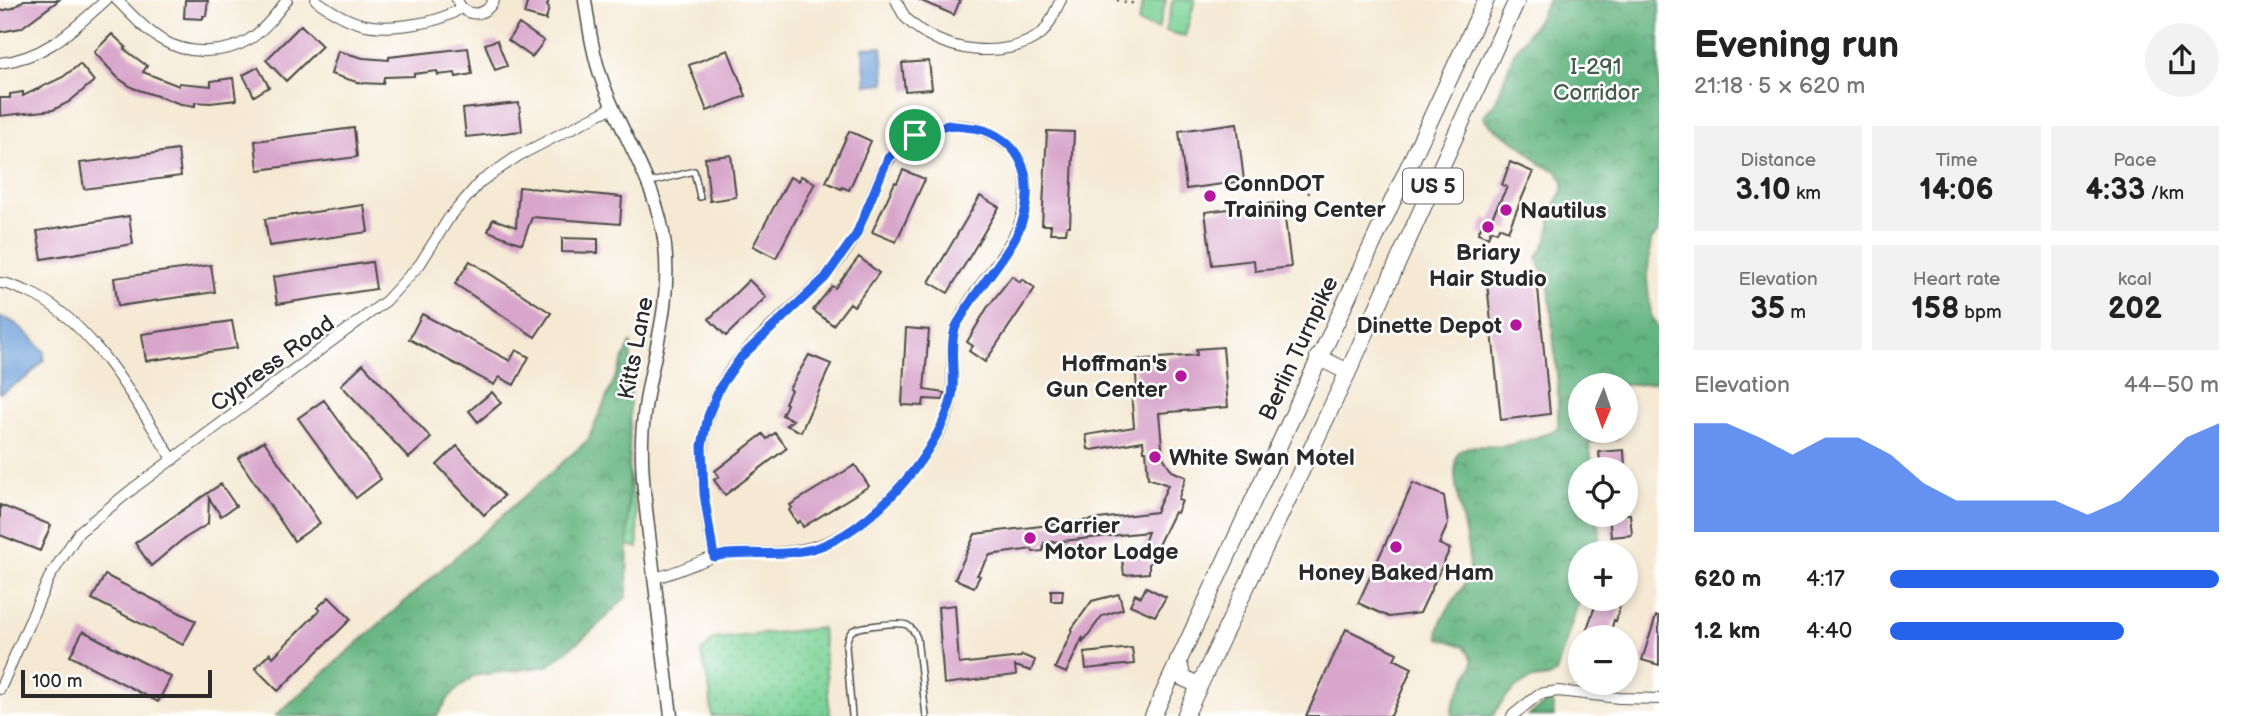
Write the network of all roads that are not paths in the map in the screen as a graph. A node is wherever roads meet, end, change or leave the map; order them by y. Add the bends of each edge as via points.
1 (106, 0) edge
2 (117, 0) edge
3 (287, 0) edge
4 (316, 0) edge
5 (494, 0) edge
6 (585, 0) edge
7 (896, 0) edge
8 (1060, 0) edge
9 (1486, 0) edge
10 (1517, 0) edge
11 (459, 4) edge
12 (0, 63) edge
13 (613, 107) junction
14 (648, 183) junction
15 (700, 197) dead end
16 (0, 284) edge
17 (1318, 356) junction
18 (1348, 372) junction
19 (173, 460) junction
20 (714, 557) junction
21 (654, 579) junction
22 (1178, 660) junction
23 (1199, 685) junction
24 (0, 689) edge
25 (1659, 699) edge
26 (671, 716) edge
27 (852, 716) edge
28 (926, 716) edge
29 (1153, 716) edge
30 (1186, 716) edge
31 (1512, 716) edge

1 - 12 street via 48,49
2 - 3 street via 160,39 202,51 250,39
4 - 11 street via 353,23 378,28 443,19
5 - 11 street via 487,10 476,14
6 - 13 street, Kitts Lane via 595,60
7 - 8 street via 906,18 929,35 955,46 989,50 1023,44 1044,31
9 - 17 highway, Berlin Turnpike / US 5
10 - 18 highway, US 5
13 - 14 street, Kitts Lane
13 - 19 street, Cypress Road via 480,182 449,218 420,264 386,300
14 - 15 lane via 694,171
14 - 21 street, Kitts Lane via 660,220 667,271 664,317 647,390 642,438
16 - 19 street via 32,294 77,327 116,373
17 - 18 highway
17 - 22 highway, Berlin Turnpike / US 5
18 - 23 highway, US 5
19 - 24 street, Cypress Road via 73,539 49,578
20 - 20 street via 808,550 829,542 869,518 916,468 940,432 952,400 955,330 1016,236 1027,200 1024,166 1009,144 983,130 947,125 915,135 888,158 856,235 825,278 729,371 713,401 702,446
20 - 21 street
21 - 26 street, Kitts Lane
22 - 23 highway via 1183,678
22 - 29 highway, Berlin Turnpike / US 5
23 - 30 highway, US 5
25 - 31 street via 1558,691 1539,694
27 - 28 lane via 847,638 860,627 900,624 917,638

